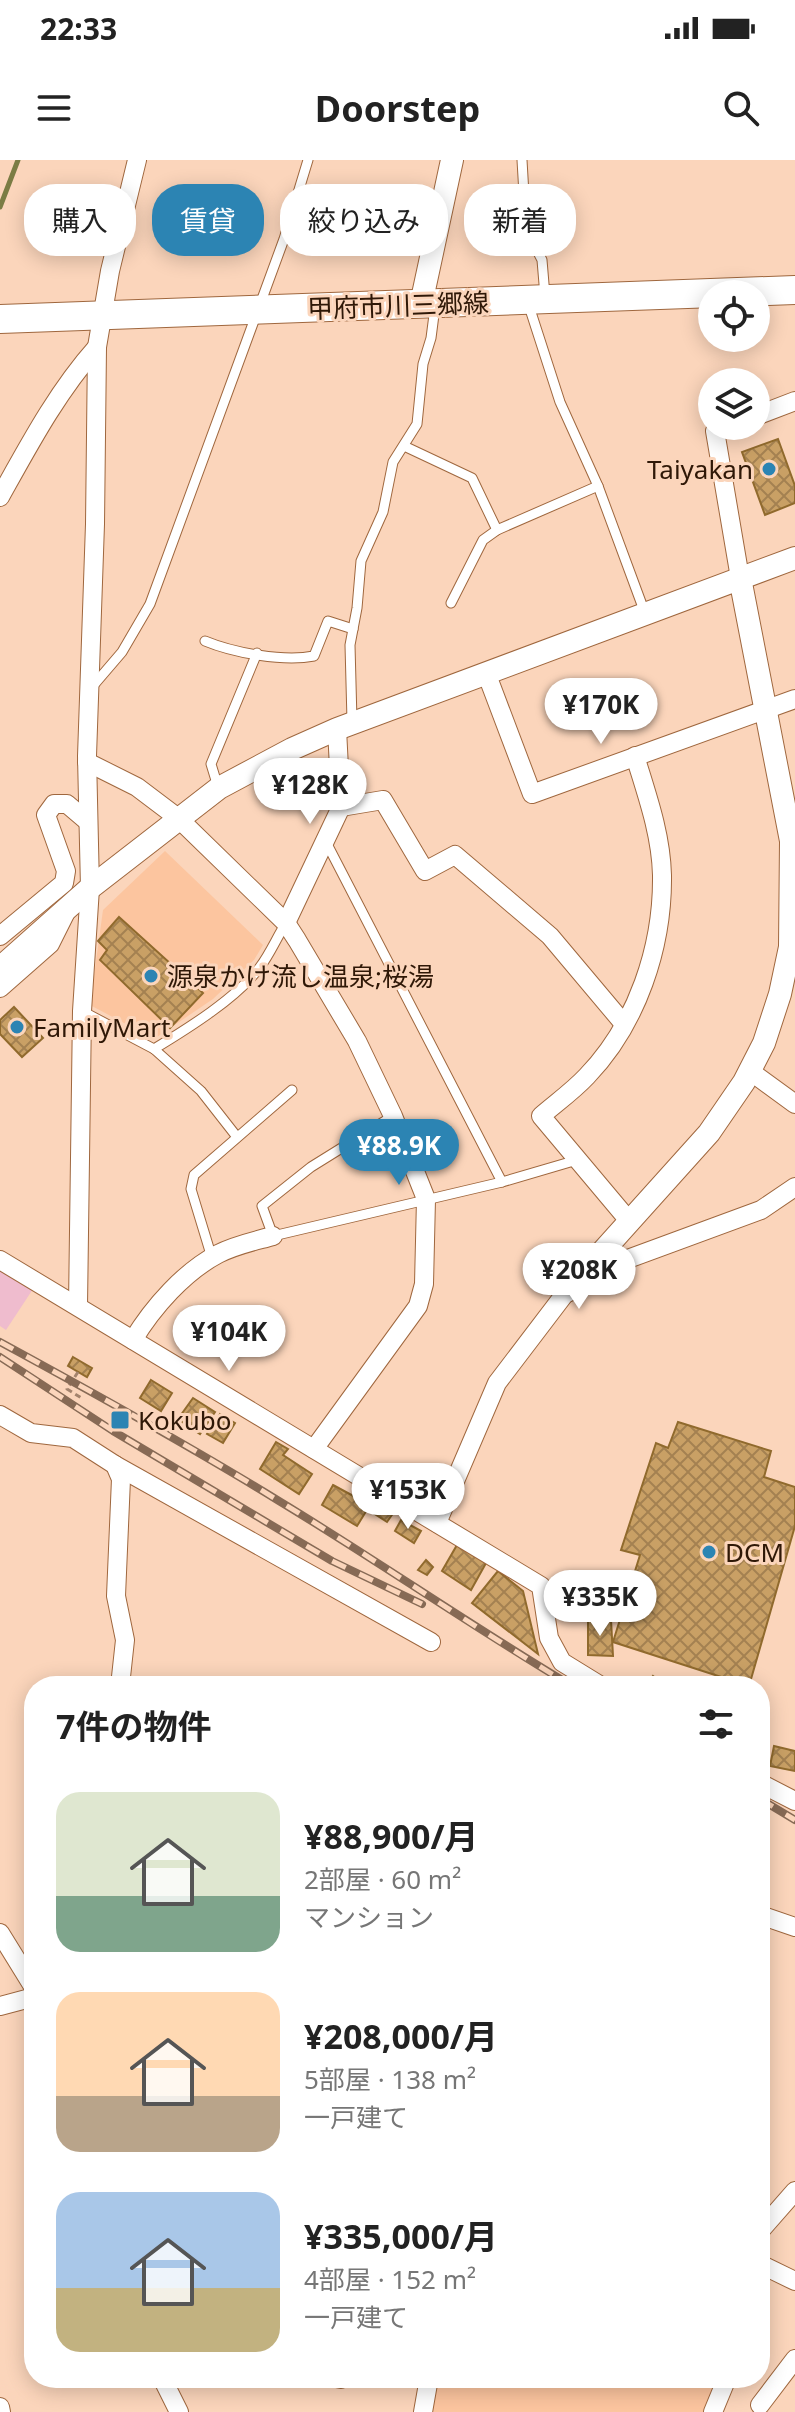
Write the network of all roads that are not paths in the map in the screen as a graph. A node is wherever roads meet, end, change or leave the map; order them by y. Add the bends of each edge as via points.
1 (137, 160) edge
2 (308, 160) edge
3 (452, 160) edge
4 (522, 160) edge
5 (795, 290) edge
6 (536, 300) junction
7 (428, 304) junction
8 (256, 310) junction
9 (102, 316) junction
10 (0, 319) edge
11 (97, 347) junction
12 (795, 401) edge
13 (770, 411) edge
14 (717, 440) edge
15 (404, 446) junction
16 (598, 486) junction
17 (0, 497) edge
18 (497, 530) junction
19 (795, 558) edge
20 (740, 578) junction
21 (451, 603) dead end
22 (645, 613) junction
23 (353, 629) junction
24 (205, 641) dead end
25 (257, 653) junction
26 (487, 675) junction
27 (90, 690) junction
28 (795, 699) edge
29 (765, 710) junction
30 (344, 726) junction
31 (635, 756) junction
32 (87, 762) junction
33 (219, 788) junction
34 (341, 807) junction
35 (178, 818) junction
36 (87, 821) junction
37 (792, 828) edge
38 (326, 842) junction
39 (90, 888) junction
40 (68, 908) junction
41 (286, 923) junction
42 (0, 936) edge
43 (0, 968) edge
44 (0, 988) edge
45 (82, 1011) junction
46 (624, 1024) junction
47 (154, 1049) junction
48 (750, 1071) junction
49 (292, 1090) dead end
50 (795, 1104) edge
51 (393, 1116) junction
52 (237, 1137) junction
53 (577, 1160) junction
54 (502, 1182) junction
55 (795, 1187) edge
56 (426, 1199) junction
57 (630, 1222) junction
58 (273, 1236) junction
59 (212, 1258) junction
60 (0, 1260) edge
61 (567, 1291) junction
62 (78, 1306) junction
63 (133, 1340) junction
64 (0, 1415) edge
65 (314, 1449) junction
66 (115, 1465) junction
67 (437, 1523) junction
68 (431, 1642) dead end
69 (121, 1676) edge
70 (585, 1676) edge
71 (770, 1788) edge
72 (795, 1801) edge
73 (770, 1918) edge
74 (795, 1927) edge
75 (0, 1933) edge
76 (24, 1972) edge
77 (24, 2000) edge
78 (0, 2006) edge
79 (795, 2191) edge
80 (770, 2220) edge
81 (770, 2269) edge
82 (795, 2281) edge
83 (795, 2359) edge
84 (167, 2388) edge
85 (427, 2388) edge
86 (723, 2388) edge
87 (760, 2405) dead end
88 (179, 2412) edge
89 (423, 2412) edge
90 (713, 2412) edge

1 - 9 street
2 - 8 lane
3 - 7 street
4 - 6 lane via 526,229 542,260
5 - 6 main road, 甲府市川三郷線
6 - 7 main road, 甲府市川三郷線
6 - 16 lane via 560,402
7 - 8 main road, 甲府市川三郷線
7 - 15 lane via 431,338 417,424
8 - 9 main road, 甲府市川三郷線
8 - 27 lane via 150,604 122,652
9 - 10 main road, 甲府市川三郷線
9 - 11 street
11 - 17 street via 72,375
11 - 27 street
12 - 13 street
14 - 20 street
15 - 18 lane via 472,478
15 - 23 lane via 393,462 383,512 361,561
16 - 18 lane
16 - 22 lane
18 - 21 lane via 483,540
19 - 20 street
20 - 22 street
20 - 29 street
22 - 26 street
23 - 25 lane via 328,621 314,656
23 - 30 lane
24 - 25 lane
25 - 33 lane via 211,764
26 - 30 street
26 - 31 street via 532,794
27 - 32 street
28 - 29 street
29 - 31 street
29 - 37 street
30 - 33 street
30 - 34 street
31 - 46 street via 653,814 662,873 654,952
32 - 35 street via 137,787
32 - 36 street
33 - 35 street
34 - 38 street
34 - 46 street via 383,800 425,871 455,855 550,936
35 - 39 street
35 - 41 street
36 - 39 street
36 - 42 street via 67,804 54,804 46,815 66,871 64,883
37 - 48 street via 790,947 780,994
38 - 41 street
38 - 54 lane
39 - 40 street
39 - 45 street
40 - 43 street
40 - 44 street via 50,944
41 - 47 lane via 260,968 194,1025
41 - 51 street via 357,1041
45 - 47 lane
45 - 62 street
46 - 53 street via 587,1077 541,1116
47 - 52 lane via 201,1091
48 - 50 street
48 - 57 street via 709,1133
49 - 52 lane
51 - 56 street
51 - 58 lane via 311,1167 262,1206
52 - 59 lane via 194,1175 191,1189
53 - 54 lane
53 - 57 street
54 - 56 lane
55 - 61 street via 761,1210 598,1270
56 - 58 lane
56 - 65 street via 424,1284 418,1306
57 - 61 street
58 - 59 street
59 - 63 street via 174,1289
60 - 62 street
61 - 67 street via 497,1383
62 - 63 street
63 - 65 street
64 - 66 street via 31,1433 73,1438
65 - 67 street
66 - 68 street
66 - 69 street via 121,1479 116,1596 125,1640
67 - 70 street via 541,1586 549,1638 562,1662
71 - 72 street
73 - 74 street
75 - 76 street
77 - 78 street
79 - 80 street
81 - 82 street
83 - 87 street
84 - 88 street
85 - 89 street
86 - 90 street

